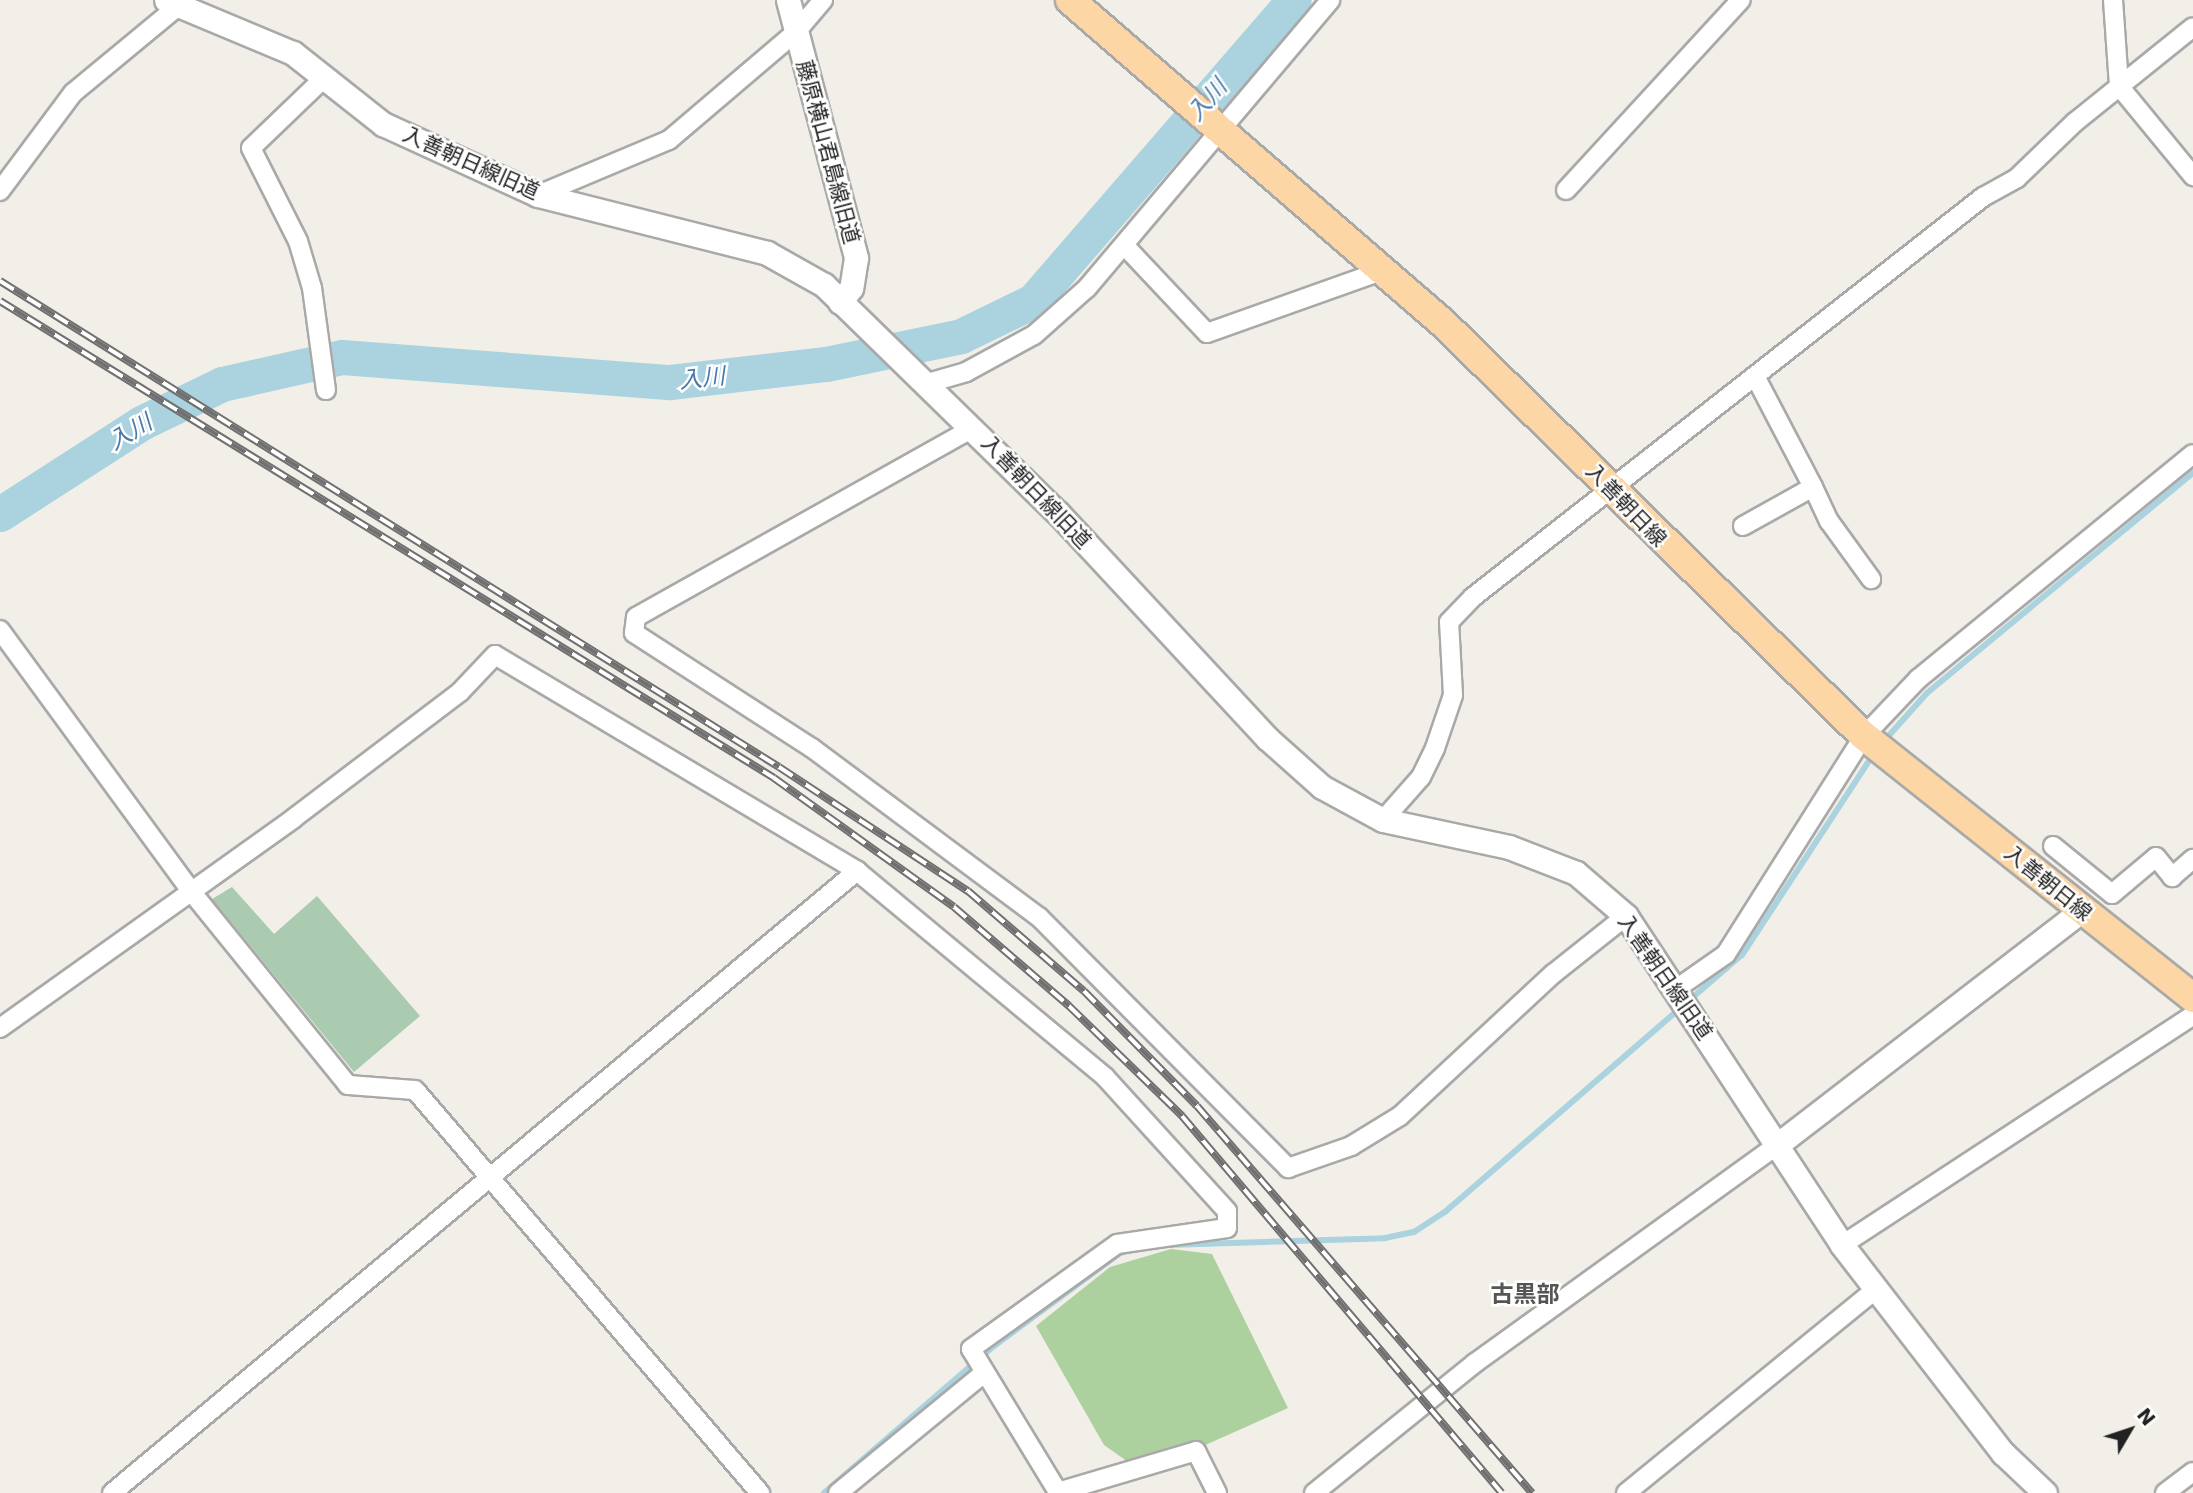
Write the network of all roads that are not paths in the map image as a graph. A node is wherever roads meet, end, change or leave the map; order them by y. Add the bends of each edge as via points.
1 (788, 0) edge
2 (823, 0) edge
3 (1070, 0) edge
4 (1330, 0) edge
5 (1741, 0) edge
6 (2113, 0) edge
7 (183, 5) edge
8 (2193, 27) edge
9 (796, 32) junction
10 (324, 78) junction
11 (2119, 86) junction
12 (1220, 130) junction
13 (2193, 176) edge
14 (1566, 190) dead end
15 (0, 191) edge
16 (538, 195) junction
17 (1124, 245) junction
18 (1384, 270) junction
19 (840, 302) junction
20 (1755, 376) junction
21 (922, 378) junction
22 (326, 390) dead end
23 (973, 428) junction
24 (2193, 454) edge
25 (1608, 486) junction
26 (1814, 487) junction
27 (1743, 526) dead end
28 (1871, 579) dead end
29 (0, 630) edge
30 (1864, 736) junction
31 (1383, 820) junction
32 (2053, 846) dead end
33 (2193, 859) edge
34 (857, 872) junction
35 (190, 890) junction
36 (2082, 911) junction
37 (1626, 916) junction
38 (1676, 989) junction
39 (2193, 998) edge
40 (2193, 1015) edge
41 (0, 1028) edge
42 (1777, 1145) junction
43 (492, 1177) junction
44 (1842, 1245) junction
45 (1876, 1289) junction
46 (984, 1373) junction
47 (2193, 1472) edge
48 (111, 1493) edge
49 (760, 1493) edge
50 (838, 1493) edge
51 (1217, 1493) edge
52 (1314, 1493) edge
53 (1626, 1493) edge
54 (2045, 1493) edge
55 (2165, 1493) edge

1 - 9 street, 藤原横山君島線旧道
2 - 9 street
3 - 12 main road, 入善朝日線
4 - 12 street
5 - 14 street
6 - 11 street
7 - 10 street, 入善朝日線旧道 via 293,53
7 - 15 street via 73,93
8 - 11 street
9 - 16 street via 669,140
9 - 19 street, 藤原横山君島線旧道 via 856,258 851,288
10 - 16 street, 入善朝日線旧道 via 383,124
10 - 22 street via 251,148 298,241
11 - 13 street
11 - 20 street via 2017,178 1983,197
12 - 17 street
12 - 18 main road, 入善朝日線
16 - 19 street, 入善朝日線旧道 via 767,253 824,285
17 - 18 street via 1207,333
17 - 21 street via 1034,335 966,372
18 - 25 main road, 入善朝日線
19 - 21 street, 入善朝日線旧道
20 - 25 street
20 - 26 street
21 - 23 street, 入善朝日線旧道
23 - 31 street, 入善朝日線旧道 via 1267,738 1322,787
23 - 37 street via 636,617 634,633 812,748 1039,917 1288,1168 1350,1146 1400,1116 1553,974
24 - 30 street via 1918,679
25 - 30 main road, 入善朝日線
25 - 31 street via 1449,622 1449,708 1421,777
26 - 27 street
26 - 28 street via 1829,521
29 - 35 street
30 - 36 main road, 入善朝日線
30 - 38 street via 1754,918 1726,954
31 - 37 street, 入善朝日線旧道 via 1509,847 1576,873
32 - 33 street via 2112,894 2156,857 2172,877
34 - 35 street via 495,654 460,692
34 - 43 street
34 - 46 street via 1105,1077 1227,1211 1227,1228 1117,1244 971,1349
35 - 41 street
35 - 43 street via 348,1085 415,1090
36 - 39 main road, 入善朝日線
36 - 42 street
37 - 38 street, 入善朝日線旧道
38 - 42 street, 入善朝日線旧道
40 - 44 street
42 - 44 street, 入善朝日線旧道
42 - 52 street via 1475,1363
43 - 48 street
43 - 49 street
44 - 45 street, 入善朝日線旧道
45 - 53 street
45 - 54 street, 入善朝日線旧道 via 2003,1453
46 - 50 street
46 - 51 street via 1058,1492 1196,1451
47 - 55 street

